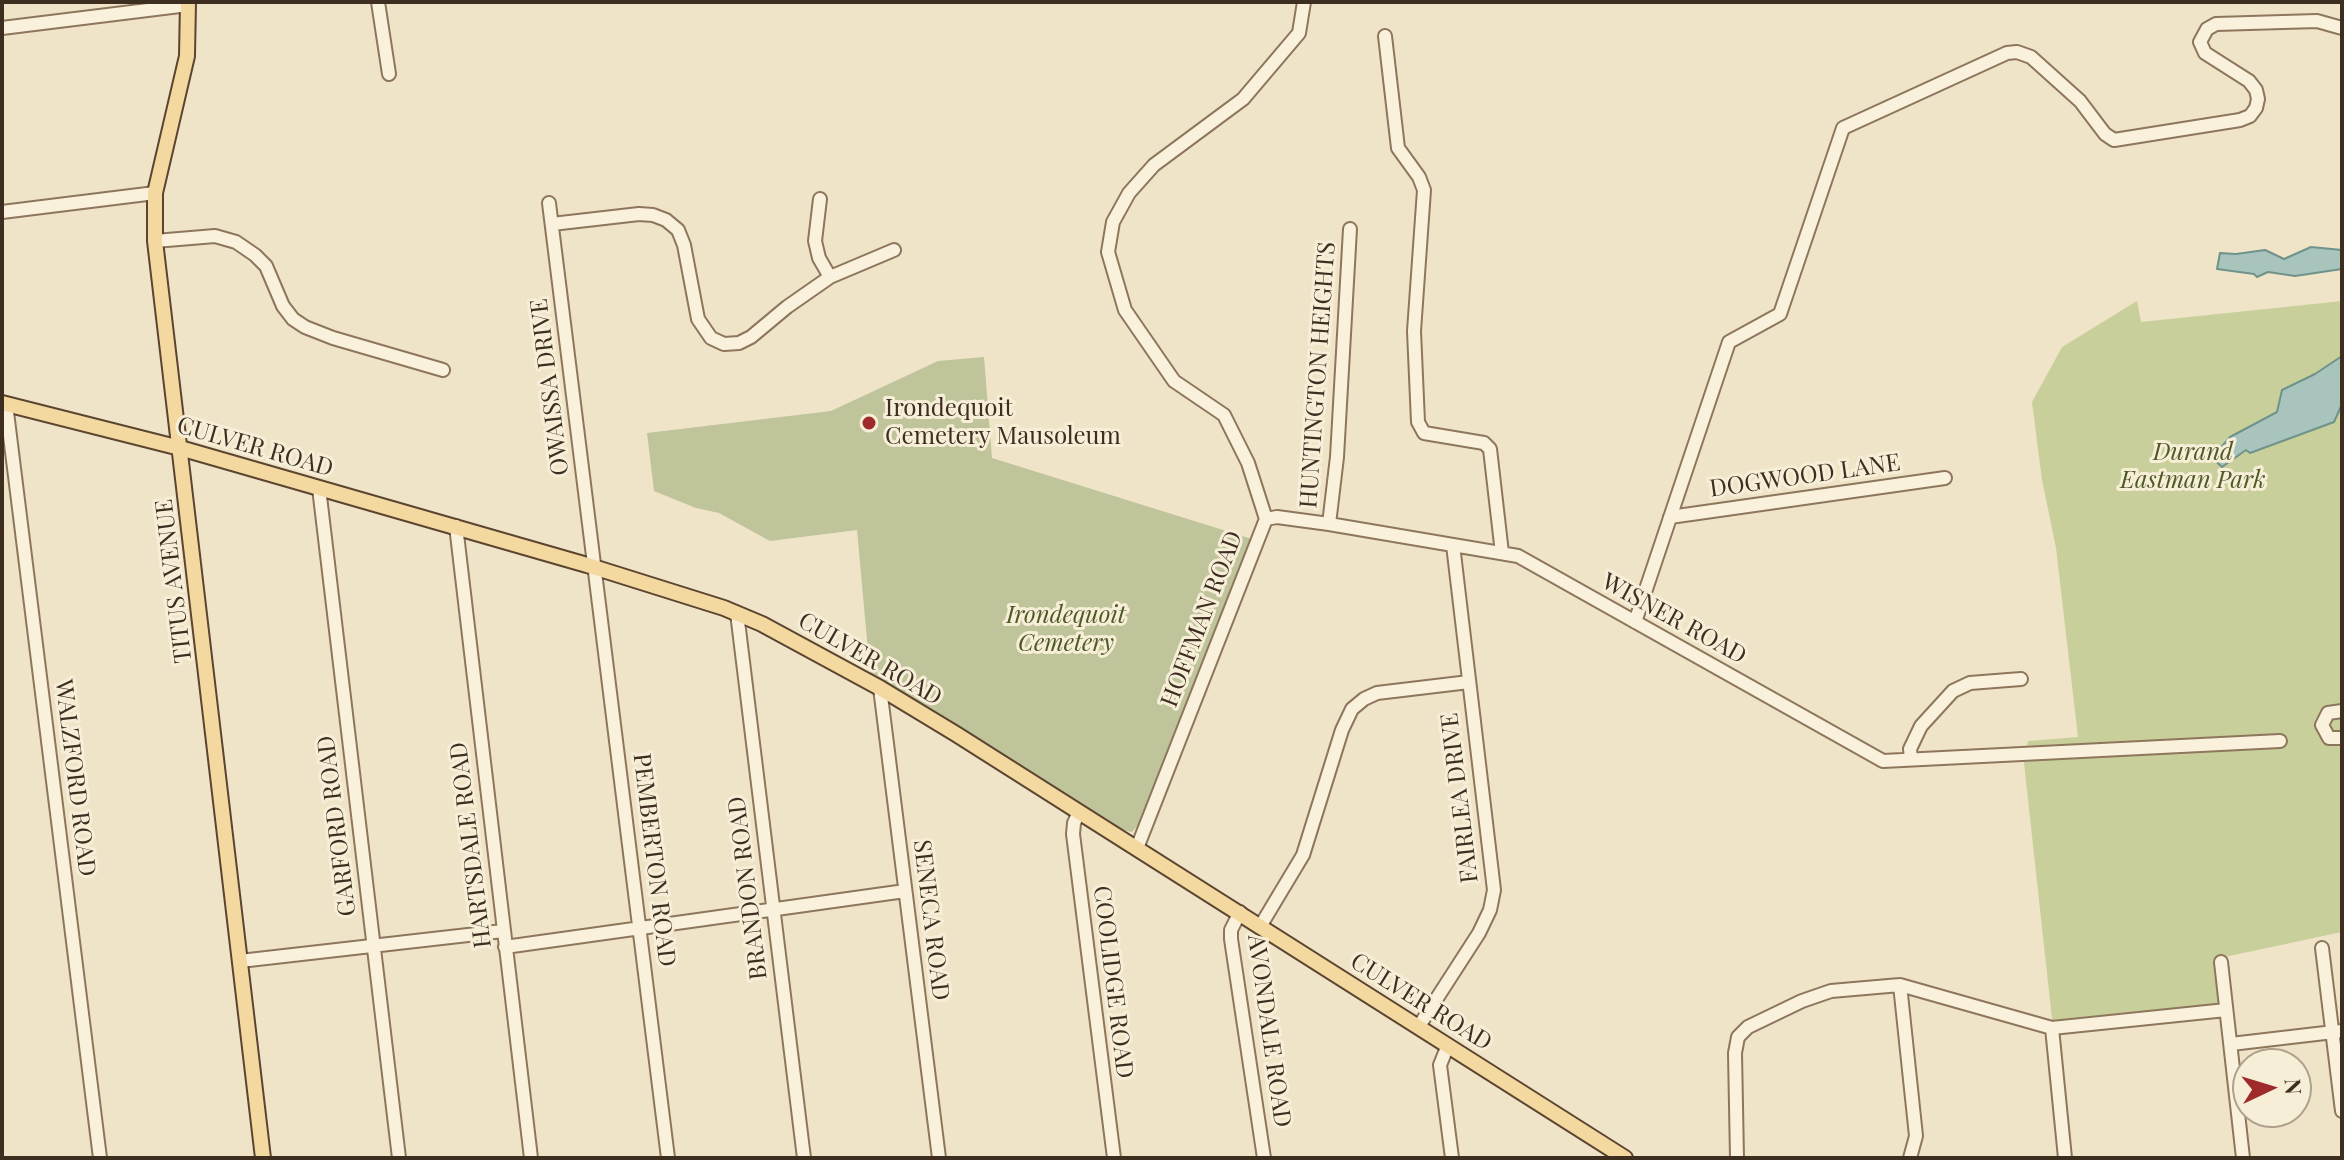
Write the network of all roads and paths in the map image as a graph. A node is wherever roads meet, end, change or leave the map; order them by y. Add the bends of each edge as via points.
1 (378, 2) edge
2 (1304, 2) edge
3 (188, 3) edge
4 (2, 28) edge
5 (2342, 28) edge
6 (1385, 36) dead end
7 (389, 74) dead end
8 (155, 193) junction
9 (820, 199) dead end
10 (549, 203) dead end
11 (2, 212) edge
12 (552, 224) junction
13 (1350, 229) dead end
14 (155, 241) junction
15 (894, 250) dead end
16 (830, 277) junction
17 (443, 370) dead end
18 (4, 403) edge
19 (180, 448) junction
20 (1945, 478) dead end
21 (319, 488) junction
22 (1670, 517) junction
23 (1266, 519) junction
24 (1329, 524) junction
25 (456, 526) junction
26 (1453, 545) junction
27 (1502, 553) junction
28 (594, 567) junction
29 (737, 613) junction
30 (1635, 622) junction
31 (2021, 679) dead end
32 (1469, 682) junction
33 (880, 688) junction
34 (2341, 708) edge
35 (2342, 738) edge
36 (2280, 741) dead end
37 (1911, 759) junction
38 (1079, 812) junction
39 (1137, 848) junction
40 (905, 891) junction
41 (773, 910) junction
42 (1240, 912) junction
43 (1261, 925) junction
44 (640, 929) junction
45 (503, 931) junction
46 (374, 946) junction
47 (505, 947) junction
48 (2322, 948) dead end
49 (240, 961) junction
50 (2221, 962) dead end
51 (1900, 985) junction
52 (2226, 1010) junction
53 (1419, 1026) junction
54 (2052, 1028) junction
55 (2337, 1032) edge
56 (2231, 1044) junction
57 (1448, 1045) junction
58 (2342, 1111) edge
59 (1609, 1154) edge
60 (100, 1158) edge
61 (263, 1158) edge
62 (399, 1158) edge
63 (531, 1158) edge
64 (668, 1158) edge
65 (804, 1158) edge
66 (939, 1158) edge
67 (1114, 1158) edge
68 (1264, 1158) edge
69 (1452, 1158) edge
70 (1625, 1158) edge
71 (1737, 1158) edge
72 (1910, 1158) edge
73 (2065, 1158) edge
74 (2243, 1158) edge

1 - 7 street
2 - 23 street, HOFFMAN ROAD via 1299,33 1243,99 1154,165 1129,193 1113,222 1108,252 1125,310 1174,381 1224,415 1248,463
3 - 4 street
3 - 8 main road, TITUS AVENUE via 187,56
5 - 22 street via 2317,21 2216,24 2207,29 2200,42 2205,53 2256,90 2256,108 2240,120 2114,140 2080,101 2031,57 2017,52 1843,128 1780,314 1729,342
6 - 27 street via 1398,148 1424,190 1413,344 1418,422 1424,433 1484,443 1490,449
8 - 11 street
8 - 14 main road, TITUS AVENUE
9 - 16 street via 815,241
10 - 12 street, OWAISSA DRIVE
12 - 16 street via 639,214 666,220 684,245 698,319 717,342 745,341
12 - 28 street, OWAISSA DRIVE
13 - 24 street, HUNTINGTON HEIGHTS
14 - 17 street via 215,236 236,242 266,266 283,306 305,327
14 - 19 main road, TITUS AVENUE
15 - 16 street
18 - 19 main road, CULVER ROAD
18 - 60 street, WALZFORD ROAD
19 - 21 main road, CULVER ROAD
19 - 49 main road, TITUS AVENUE
20 - 22 street, DOGWOOD LANE
21 - 25 main road, CULVER ROAD
21 - 46 street, GARFORD ROAD
22 - 30 street
23 - 24 street, WISNER ROAD
23 - 39 street, HOFFMAN ROAD
24 - 26 street, WISNER ROAD
25 - 28 main road, CULVER ROAD
25 - 45 street, HARTSDALE ROAD
26 - 27 street, WISNER ROAD
26 - 32 street, FAIRLEA DRIVE
27 - 30 street, WISNER ROAD via 1518,556
28 - 29 main road, CULVER ROAD
28 - 44 street, PEMBERTON ROAD
29 - 33 main road, CULVER ROAD
29 - 41 street, BRANDON ROAD
30 - 37 street, WISNER ROAD via 1883,761
31 - 37 street via 1958,687 1921,726
32 - 43 street via 1377,693 1352,709 1303,855
32 - 53 street, FAIRLEA DRIVE via 1494,881 1492,903 1479,933
33 - 38 main road, CULVER ROAD
33 - 40 street, SENECA ROAD
34 - 35 street via 2325,716 2322,725 2329,738
36 - 37 street, WISNER ROAD
38 - 39 main road, CULVER ROAD
38 - 67 street, COOLIDGE ROAD via 1073,834
39 - 42 main road, CULVER ROAD
40 - 41 street
40 - 66 street, SENECA ROAD
41 - 44 street
41 - 65 street, BRANDON ROAD
42 - 43 main road, CULVER ROAD
42 - 68 street, AVONDALE ROAD via 1231,939
43 - 53 main road, CULVER ROAD
44 - 47 street
44 - 64 street, PEMBERTON ROAD
45 - 46 street
45 - 47 street, HARTSDALE ROAD
46 - 49 street
46 - 62 street, GARFORD ROAD
47 - 63 street, HARTSDALE ROAD
48 - 55 street
49 - 61 main road, TITUS AVENUE
50 - 52 street
51 - 54 street
51 - 71 street via 1831,991 1748,1027 1738,1037
51 - 72 street via 1916,1136
52 - 54 street
52 - 56 street
53 - 57 main road, CULVER ROAD
54 - 73 street
55 - 56 street
55 - 58 street
56 - 74 street
57 - 59 main road, CULVER ROAD
57 - 69 street via 1440,1065
59 - 70 main road, CULVER ROAD

